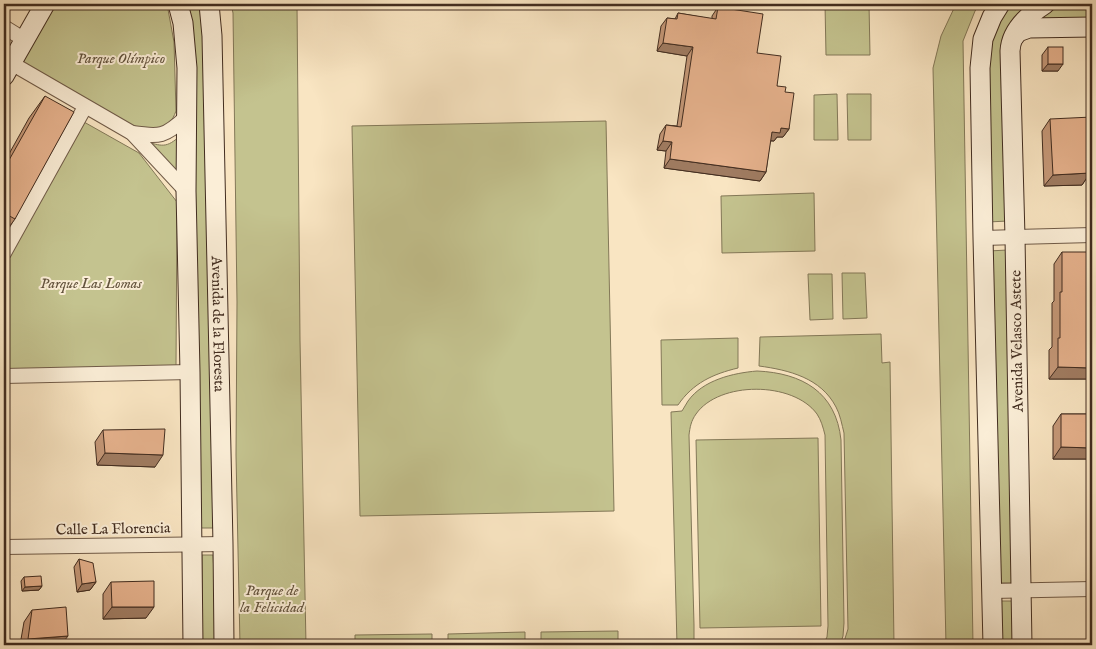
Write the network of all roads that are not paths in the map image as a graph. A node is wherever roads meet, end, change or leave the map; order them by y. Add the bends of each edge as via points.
1 (45, 4) edge
2 (178, 4) edge
3 (209, 4) edge
4 (1000, 4) edge
5 (1045, 4) edge
6 (4, 27) edge
7 (1092, 27) edge
8 (1013, 38) junction
9 (25, 40) junction
10 (8, 70) edge
11 (85, 107) junction
12 (186, 117) junction
13 (132, 133) junction
14 (186, 191) junction
15 (1092, 235) edge
16 (1015, 237) junction
17 (983, 238) junction
18 (4, 254) edge
19 (190, 372) junction
20 (4, 376) edge
21 (192, 544) junction
22 (223, 544) junction
23 (4, 547) edge
24 (1092, 589) edge
25 (991, 591) junction
26 (1021, 591) junction
27 (193, 645) edge
28 (224, 645) edge
29 (992, 645) edge
30 (1022, 645) edge

1 - 9 main road
2 - 12 main road, Avenida de la Floresta via 183,23
3 - 22 main road, Avenida de la Floresta
4 - 17 main road, Avenida Velasco Astete via 982,39
5 - 8 main road via 1022,23
6 - 9 street
7 - 8 main road via 1029,28
8 - 16 main road, Avenida Velasco Astete via 1010,57
9 - 10 main road
10 - 11 street
11 - 13 street
11 - 18 street
12 - 13 street via 162,134
12 - 14 main road, Avenida de la Floresta
13 - 14 street
14 - 19 main road, Avenida de la Floresta
15 - 16 street
16 - 17 street
16 - 26 main road, Avenida Velasco Astete
17 - 25 main road, Avenida Velasco Astete
19 - 20 street
19 - 21 main road, Avenida de la Floresta
21 - 22 street, Calle La Florencia
21 - 23 street, Calle La Florencia
21 - 27 main road, Avenida de la Floresta
22 - 28 main road, Avenida de la Floresta
24 - 26 street
25 - 26 street
25 - 29 main road, Avenida Velasco Astete
26 - 30 main road, Avenida Velasco Astete

